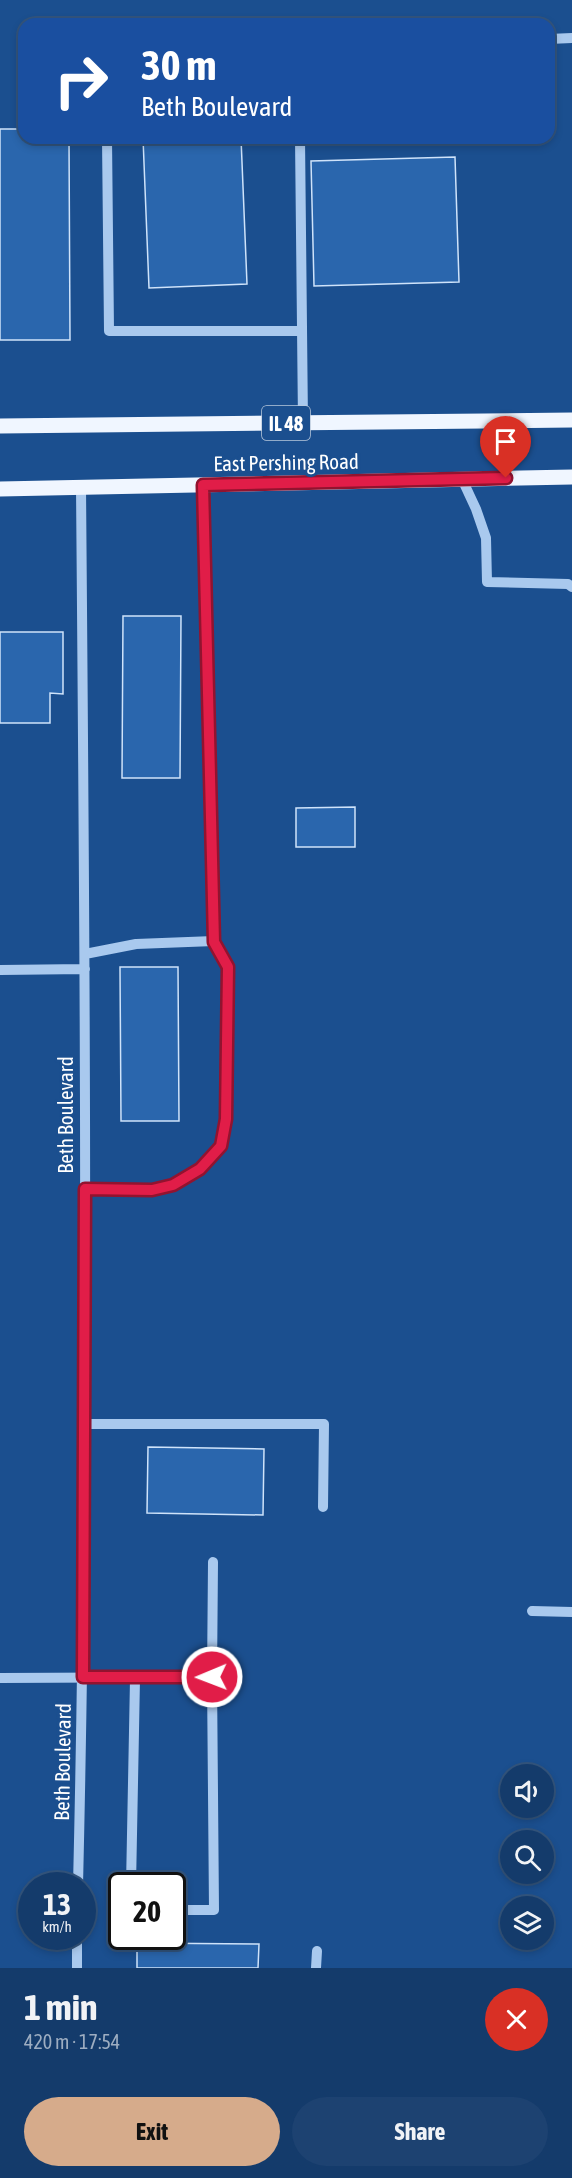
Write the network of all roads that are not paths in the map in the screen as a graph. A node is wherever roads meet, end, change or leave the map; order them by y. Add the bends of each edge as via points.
1 (572, 38) edge
2 (555, 39) edge
3 (107, 144) edge
4 (300, 144) edge
5 (302, 331) junction
6 (572, 420) edge
7 (303, 422) junction
8 (0, 426) edge
9 (572, 477) edge
10 (462, 479) junction
11 (203, 485) junction
12 (81, 487) junction
13 (0, 489) edge
14 (572, 587) edge
15 (214, 942) junction
16 (85, 954) junction
17 (85, 969) junction
18 (0, 970) edge
19 (85, 1189) junction
20 (84, 1424) junction
21 (323, 1507) dead end
22 (213, 1562) dead end
23 (532, 1611) dead end
24 (572, 1612) edge
25 (83, 1677) junction
26 (212, 1677) junction
27 (0, 1678) edge
28 (135, 1679) junction
29 (78, 1872) edge
30 (131, 1872) edge
31 (186, 1910) edge
32 (77, 1950) edge
33 (317, 1951) dead end
34 (77, 1968) edge
35 (316, 1968) edge

1 - 2 street
3 - 5 street via 109,331
4 - 5 street
5 - 7 street
6 - 7 main road, East Pershing Road / IL 48
7 - 8 main road, East Pershing Road / IL 48
9 - 10 main road, East Pershing Road
10 - 11 main road, East Pershing Road
10 - 14 street via 486,538 487,582
11 - 12 main road, East Pershing Road
11 - 15 street
12 - 13 main road, East Pershing Road
12 - 16 street, Beth Boulevard
15 - 16 street via 136,944
15 - 19 street via 228,967 226,1119 221,1146 200,1169 173,1185 152,1190
16 - 17 street, Beth Boulevard
17 - 18 street
17 - 19 street, Beth Boulevard
19 - 20 street, Beth Boulevard
20 - 21 street via 324,1424
20 - 25 street, Beth Boulevard
22 - 26 street
23 - 24 street
25 - 27 street
25 - 28 street
25 - 29 street, Beth Boulevard
26 - 28 street
26 - 31 street via 214,1910
28 - 30 street
32 - 34 street
33 - 35 street

